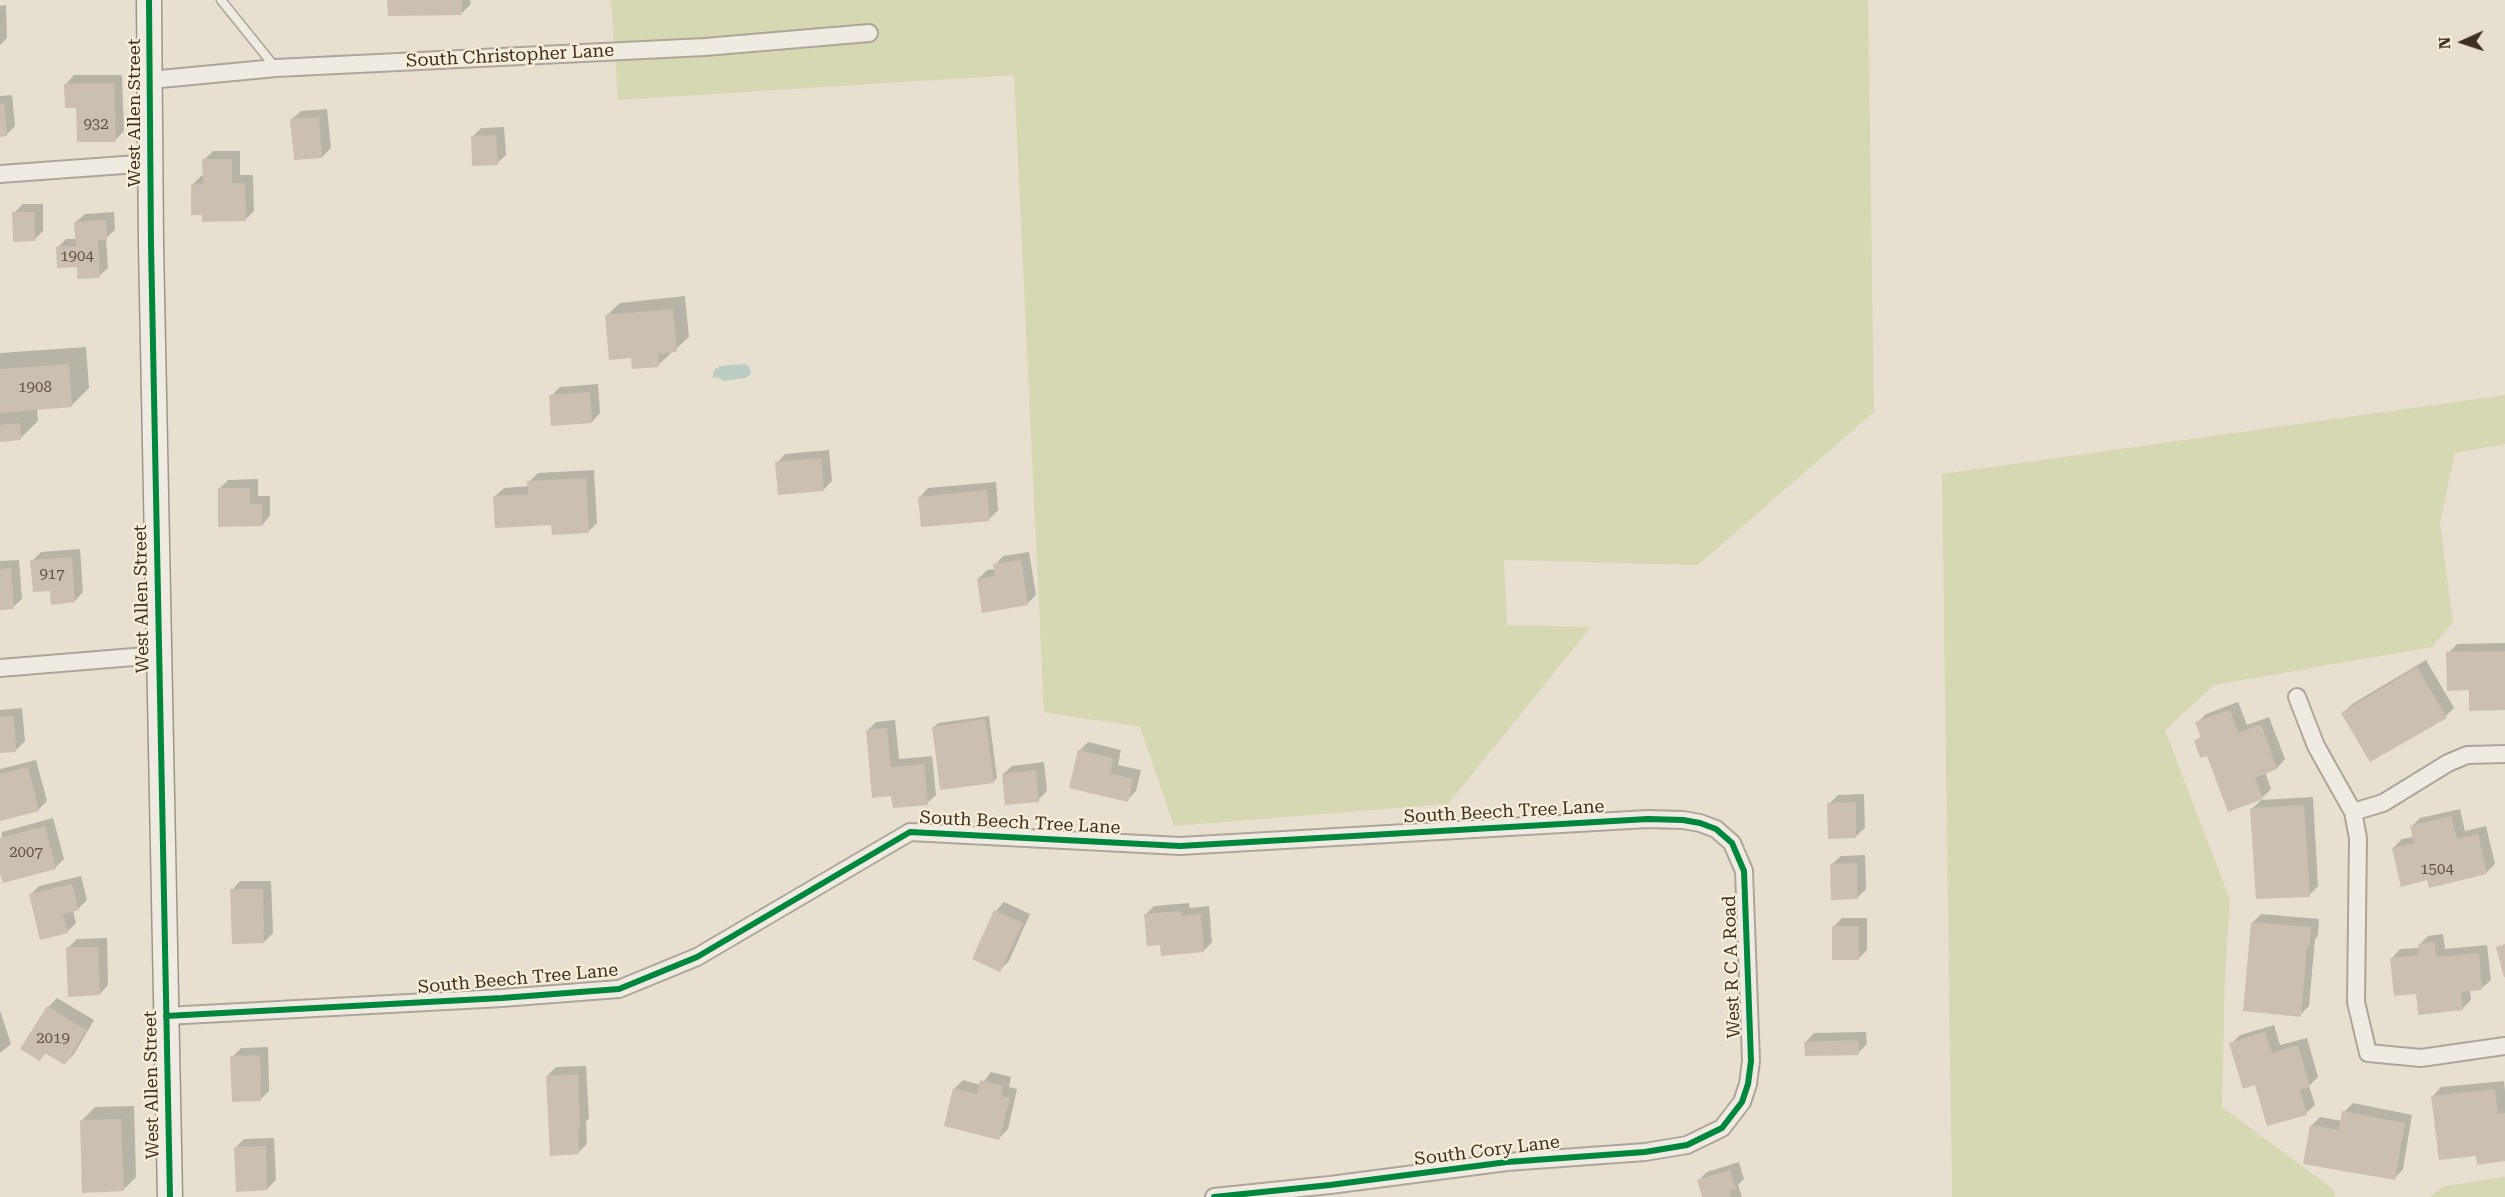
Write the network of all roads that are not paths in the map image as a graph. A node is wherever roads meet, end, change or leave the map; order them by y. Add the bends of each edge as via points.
1 (149, 0) edge
2 (221, 0) edge
3 (869, 33) dead end
4 (276, 68) junction
5 (150, 80) junction
6 (151, 163) junction
7 (0, 174) edge
8 (158, 655) junction
9 (0, 668) edge
10 (2297, 697) dead end
11 (2505, 753) edge
12 (2354, 812) junction
13 (1744, 871) joint
14 (166, 1016) junction
15 (2505, 1046) edge
16 (1751, 1061) joint
17 (170, 1197) edge
18 (1214, 1197) edge

1 - 5 street, West Allen Street
2 - 4 lane
3 - 4 street, South Christopher Lane via 705,46
4 - 5 street, South Christopher Lane
5 - 6 street, West Allen Street
6 - 7 street
6 - 8 street, West Allen Street
8 - 9 street
8 - 14 street, West Allen Street
10 - 12 street via 2316,746
11 - 12 street via 2467,755 2383,803
12 - 15 street via 2358,838 2356,1002 2368,1053 2421,1058
13 - 14 street, South Beech Tree Lane via 1732,843 1716,829 1683,820 1180,846 910,832 697,957 618,989
13 - 16 street, West R C A Road
14 - 17 street, West Allen Street
16 - 18 street, South Cory Lane via 1742,1102 1733,1115 1722,1128 1687,1145

